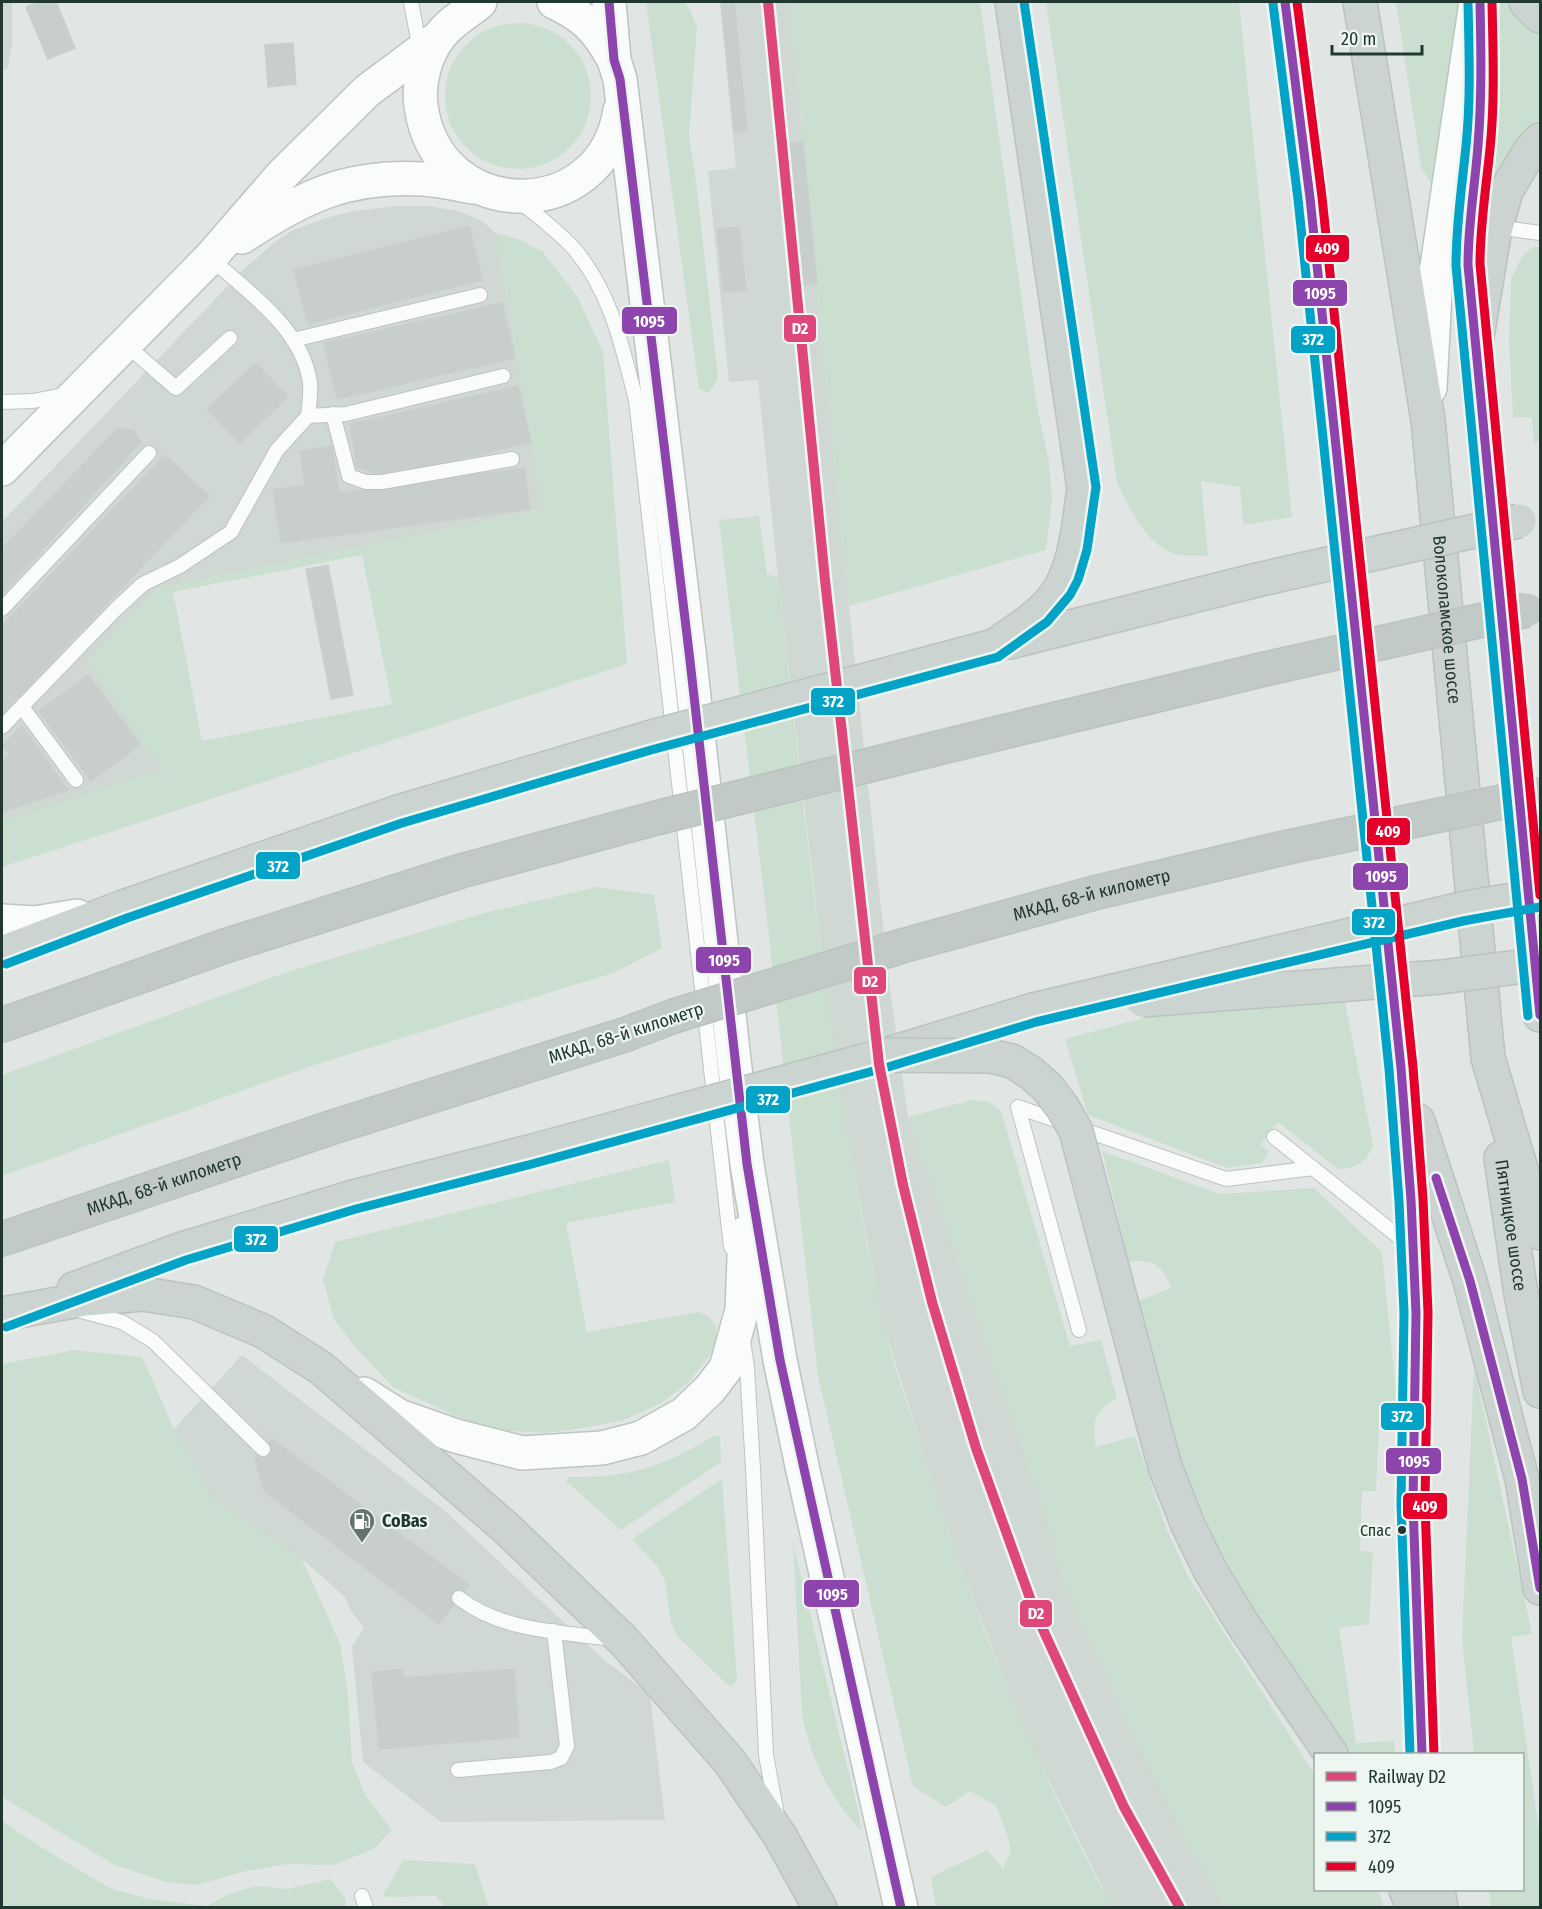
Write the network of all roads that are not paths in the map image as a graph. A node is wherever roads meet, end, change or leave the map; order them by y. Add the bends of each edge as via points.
1 (411, 2) edge
2 (554, 2) edge
3 (609, 2) edge
4 (1012, 2) edge
5 (1285, 2) edge
6 (1360, 2) edge
7 (1478, 2) edge
8 (1526, 2) edge
9 (481, 3) edge
10 (1540, 16) edge
11 (427, 52) junction
12 (614, 60) junction
13 (621, 99) junction
14 (1540, 140) edge
15 (478, 188) junction
16 (515, 197) junction
17 (1496, 227) junction
18 (1540, 232) edge
19 (210, 258) junction
20 (480, 295) dead end
21 (230, 338) dead end
22 (293, 340) junction
23 (125, 344) junction
24 (1475, 349) junction
25 (503, 376) dead end
26 (79, 392) junction
27 (2, 402) edge
28 (333, 414) junction
29 (308, 416) junction
30 (1428, 420) junction
31 (149, 453) dead end
32 (512, 459) dead end
33 (2, 469) edge
34 (1530, 519) edge
35 (2, 609) edge
36 (1534, 609) edge
37 (994, 646) junction
38 (22, 707) junction
39 (2, 727) edge
40 (76, 780) dead end
41 (1540, 794) edge
42 (1540, 895) edge
43 (123, 907) junction
44 (2, 921) edge
45 (2, 953) edge
46 (1540, 963) edge
47 (1033, 1010) junction
48 (1540, 1016) edge
49 (2, 1025) edge
50 (885, 1055) junction
51 (1488, 1058) junction
52 (1401, 1068) junction
53 (1274, 1137) dead end
54 (747, 1164) junction
55 (1313, 1168) junction
56 (1540, 1233) edge
57 (2, 1239) edge
58 (1413, 1248) junction
59 (55, 1304) junction
60 (5, 1315) edge
61 (740, 1317) junction
62 (1079, 1330) dead end
63 (321, 1368) junction
64 (1540, 1391) edge
65 (263, 1449) dead end
66 (1540, 1588) edge
67 (459, 1598) dead end
68 (554, 1631) junction
69 (622, 1640) junction
70 (1330, 1753) edge
71 (1422, 1753) edge
72 (458, 1770) dead end
73 (780, 1836) junction
74 (1406, 1891) edge
75 (1438, 1891) edge
76 (820, 1908) edge
77 (901, 1908) edge
78 (1413, 1908) edge
79 (1441, 1908) edge

1 - 11 lane
2 - 12 main road via 593,27
3 - 12 main road
4 - 37 main road via 1084,488 1071,564 1054,598 1029,623
5 - 52 main road via 1310,198
6 - 30 main road, Волоколамское шоссе
7 - 24 main road via 1482,91 1468,231
7 - 30 main road via 1436,273
8 - 10 main road
9 - 11 main road via 454,21
11 - 15 main road via 420,96 424,124 435,150 454,172
11 - 19 main road via 351,106 281,176
12 - 13 main road
13 - 16 main road via 617,125 606,150 589,171 567,186 542,195
13 - 54 main road
14 - 17 main road via 1506,191
15 - 16 main road
15 - 19 main road via 425,179 350,183 310,196 282,211
16 - 61 lane via 575,250 596,280 616,324 636,400
17 - 18 lane
17 - 24 main road
19 - 22 lane via 274,316
19 - 23 main road
20 - 22 lane
21 - 23 lane via 176,388
22 - 29 lane via 310,384
23 - 26 main road
24 - 48 main road
25 - 28 lane
26 - 27 lane via 33,401
26 - 33 main road
28 - 29 lane
28 - 32 lane via 349,476 366,482
29 - 38 lane via 277,450 231,532 180,566 143,584
30 - 51 main road, Волоколамское шоссе
31 - 35 lane
34 - 37 main road, bridge via 1257,580
36 - 49 highway, bridge via 1265,669 656,818 450,874 225,946
37 - 43 main road, bridge via 648,738 398,812
38 - 39 lane
38 - 40 lane
41 - 57 highway, МКАД, 68-й километр, bridge via 1094,893 902,946 674,1016
42 - 47 main road, bridge via 1416,919
43 - 44 main road via 35,923
43 - 45 main road
46 - 47 main road, bridge via 1441,977
47 - 50 main road, bridge
50 - 60 main road, bridge via 353,1197 182,1249
50 - 70 main road, bridge via 990,1056 1012,1061 1048,1088 1064,1108 1076,1131 1165,1467 1188,1525 1242,1623
51 - 56 main road, Волоколамское шоссе
51 - 64 main road, Пятницкое шоссе via 1509,1223
52 - 58 main road
52 - 66 main road via 1470,1281 1522,1479
53 - 55 lane
54 - 61 main road
54 - 77 main road via 799,1456
55 - 58 lane
55 - 62 lane via 1226,1179 1018,1107
58 - 71 main road via 1413,1504
59 - 60 main road
59 - 63 main road via 143,1294 194,1302 263,1331
59 - 65 lane via 122,1322 153,1341
61 - 63 main road via 726,1368 684,1414 641,1438 602,1448 522,1453 456,1436 399,1416
61 - 73 lane via 747,1378 766,1755
63 - 69 main road via 505,1527
67 - 68 lane via 471,1607 522,1627
68 - 69 lane
68 - 72 lane via 567,1746 561,1758
69 - 73 main road via 730,1762
73 - 76 main road
74 - 78 main road
75 - 79 main road

